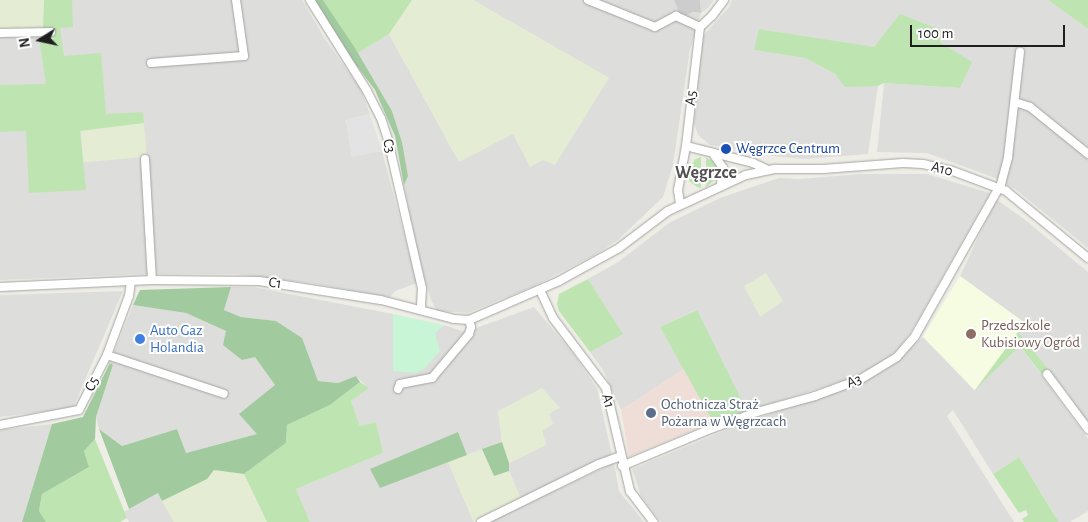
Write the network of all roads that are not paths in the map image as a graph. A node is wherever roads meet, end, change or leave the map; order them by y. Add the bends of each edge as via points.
1 (236, 0) edge
2 (310, 0) edge
3 (588, 0) edge
4 (724, 0) edge
5 (700, 26) junction
6 (51, 32) dead end
7 (0, 33) edge
8 (1020, 52) dead end
9 (151, 63) dead end
10 (1015, 102) junction
11 (686, 146) junction
12 (710, 153) junction
13 (1088, 154) edge
14 (145, 159) dead end
15 (768, 170) junction
16 (721, 185) junction
17 (999, 188) junction
18 (680, 204) junction
19 (1088, 258) edge
20 (152, 280) junction
21 (131, 281) junction
22 (0, 287) edge
23 (540, 290) junction
24 (421, 310) junction
25 (469, 320) junction
26 (106, 355) junction
27 (1047, 374) dead end
28 (398, 389) dead end
29 (224, 394) dead end
30 (0, 424) edge
31 (1088, 429) edge
32 (621, 456) junction
33 (622, 466) junction
34 (481, 522) edge
35 (653, 522) edge

1 - 9 street via 244,56
2 - 24 street, C3 via 381,118 422,288
3 - 5 street via 654,26 676,16
4 - 5 street
5 - 11 street, A5
6 - 7 street
8 - 10 street, A3
10 - 13 street via 1030,107
10 - 17 street, A3 via 1006,166
11 - 12 street, A10
11 - 18 street, A5 via 678,190
12 - 15 street, A10
12 - 16 street via 719,159 723,168
14 - 20 street
15 - 16 street, A10
15 - 17 street, A10 via 913,163 950,170
16 - 18 street, A10
17 - 19 street, A10
17 - 33 street, A3 via 915,336 897,358 858,380 757,412
18 - 23 street, A10 via 619,248
20 - 21 street, C1
20 - 24 street, C1 via 259,281 381,300
21 - 22 street, C1
21 - 26 street, C5 via 129,296
23 - 25 street
23 - 32 street, A1 via 554,318 606,388
24 - 25 street, C1
25 - 28 street via 469,334 432,378 400,384
26 - 29 street
26 - 30 street, C5 via 79,410
27 - 31 street
32 - 33 street, A1
32 - 34 street
33 - 35 street, A1 via 630,491

